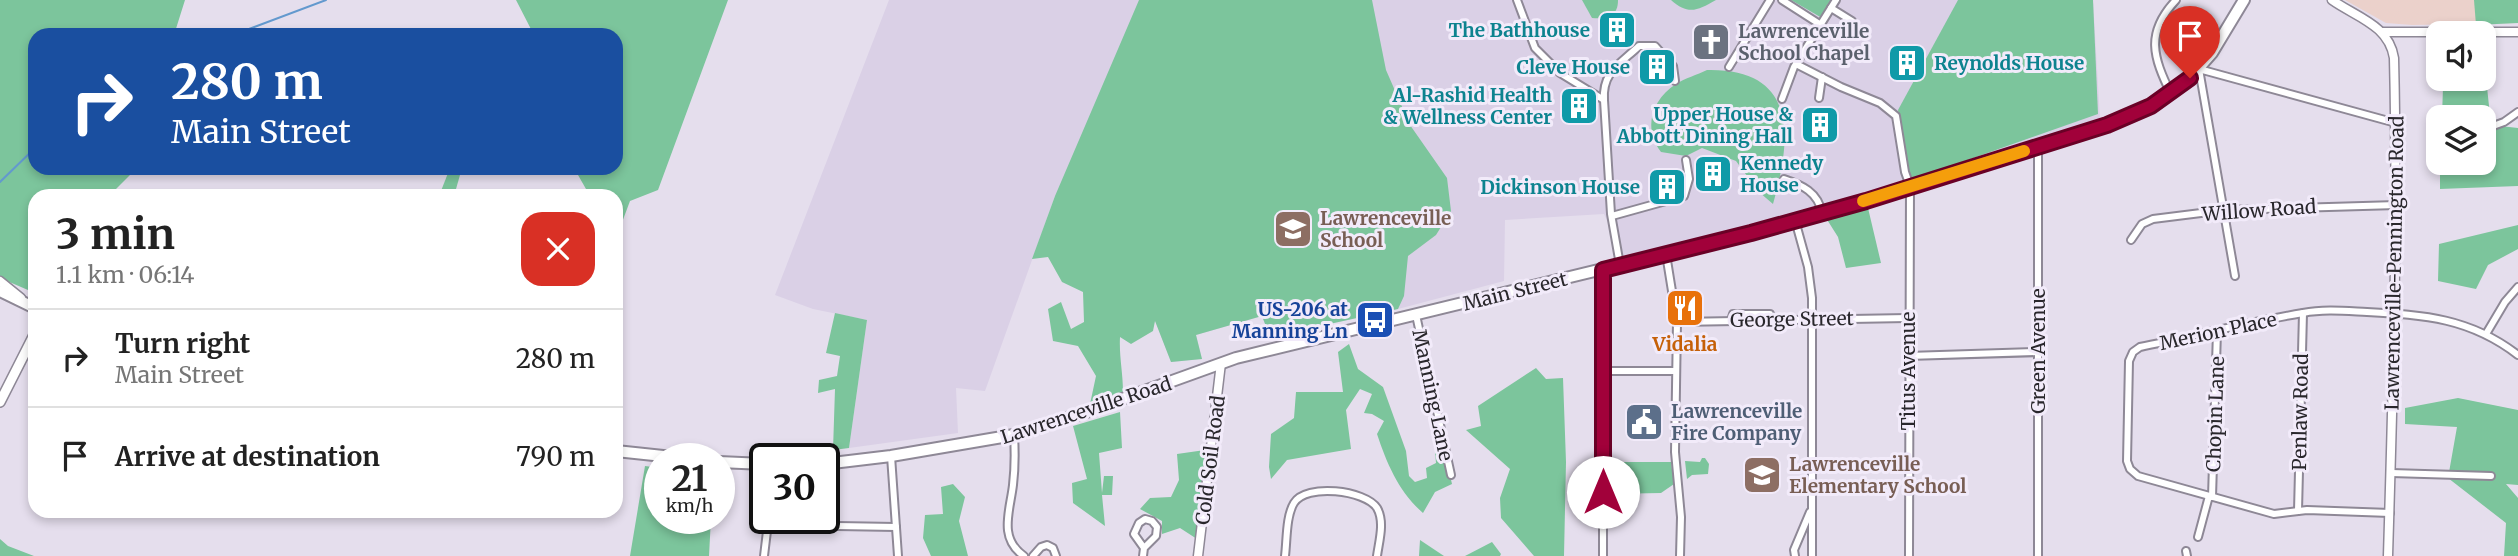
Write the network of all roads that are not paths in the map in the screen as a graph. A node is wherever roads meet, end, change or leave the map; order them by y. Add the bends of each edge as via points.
1 (1517, 0) edge
2 (1770, 0) edge
3 (1782, 0) edge
4 (1836, 0) edge
5 (2176, 0) edge
6 (2244, 0) edge
7 (2332, 0) edge
8 (1831, 8) junction
9 (1852, 22) dead end
10 (1821, 25) junction
11 (2382, 32) junction
12 (2518, 32) edge
13 (1796, 64) junction
14 (1729, 67) dead end
15 (2199, 69) junction
16 (1822, 77) junction
17 (1675, 81) dead end
18 (2171, 94) junction
19 (1819, 98) dead end
20 (1782, 99) dead end
21 (1604, 100) junction
22 (2518, 113) edge
23 (2396, 123) junction
24 (2496, 125) edge
25 (2038, 147) junction
26 (1686, 160) dead end
27 (1784, 179) dead end
28 (1910, 186) junction
29 (2397, 205) junction
30 (2225, 210) junction
31 (1822, 212) junction
32 (1612, 216) junction
33 (1796, 220) junction
34 (2131, 240) dead end
35 (1666, 254) junction
36 (1620, 265) junction
37 (1603, 270) junction
38 (2235, 276) dead end
39 (0, 281) edge
40 (2518, 287) edge
41 (0, 291) edge
42 (28, 303) edge
43 (28, 305) edge
44 (2303, 313) junction
45 (2396, 313) junction
46 (1416, 315) junction
47 (1908, 318) junction
48 (1812, 319) junction
49 (1676, 322) junction
50 (2217, 331) junction
51 (2486, 334) junction
52 (28, 347) edge
53 (2038, 352) junction
54 (2518, 355) edge
55 (1908, 356) junction
56 (1221, 363) junction
57 (1676, 370) junction
58 (1603, 371) junction
59 (0, 402) edge
60 (1014, 435) junction
61 (623, 452) edge
62 (644, 454) edge
63 (891, 456) junction
64 (840, 462) edge
65 (2391, 473) junction
66 (1451, 475) dead end
67 (2491, 476) dead end
68 (2211, 497) junction
69 (1812, 507) junction
70 (2298, 511) junction
71 (2390, 513) junction
72 (840, 522) edge
73 (896, 527) junction
74 (767, 534) edge
75 (2198, 537) dead end
76 (1144, 552) edge
77 (1811, 555) edge
78 (764, 556) edge
79 (898, 556) edge
80 (1024, 556) edge
81 (1033, 556) edge
82 (1056, 556) edge
83 (1198, 556) edge
84 (1285, 556) edge
85 (1377, 556) edge
86 (1603, 556) edge
87 (1680, 556) edge
88 (1795, 556) edge
89 (1909, 556) edge
90 (2038, 556) edge
91 (2388, 556) edge

1 - 21 street via 1535,48 1560,73
2 - 14 street
3 - 10 street
4 - 8 street
5 - 18 street via 2159,25 2155,49
6 - 15 highway, Main Street
7 - 11 street
8 - 9 street
8 - 10 street
10 - 13 street
11 - 12 street
11 - 23 street, Lawrenceville-Pennington Road via 2394,58
13 - 16 street
13 - 20 street
15 - 18 highway, Main Street
15 - 23 street
15 - 30 street
16 - 19 street
16 - 28 street, Titus Avenue via 1880,103 1896,116
17 - 21 street via 1673,66 1655,46 1639,46 1607,77
18 - 25 highway, Main Street via 2124,118
21 - 32 street
22 - 24 street
23 - 29 street, Lawrenceville-Pennington Road
25 - 28 highway, Main Street
25 - 53 street, Green Avenue
26 - 32 street via 1689,179 1684,196
27 - 31 street via 1804,185 1817,198
28 - 31 highway, Main Street
28 - 47 street, Titus Avenue
29 - 30 street, Willow Road
29 - 45 street, Lawrenceville-Pennington Road
30 - 34 street, Willow Road via 2153,219 2142,224
30 - 38 street
31 - 33 highway, Main Street
32 - 36 street
33 - 35 highway, Main Street
33 - 48 street via 1808,267
35 - 36 highway, Main Street
35 - 49 street
36 - 37 highway, Main Street
37 - 46 highway, Main Street
37 - 58 street
39 - 42 street
40 - 51 street
41 - 43 highway
44 - 45 street, Merion Place
44 - 50 street, Merion Place
44 - 70 street, Penlaw Road
45 - 51 street, Merion Place via 2437,317
45 - 65 street, Lawrenceville-Pennington Road
46 - 56 highway, Main Street
46 - 66 street, Manning Lane
47 - 48 street, George Street
47 - 55 street, Titus Avenue
48 - 49 street, George Street
48 - 69 street
49 - 57 street
50 - 68 street, Chopin Lane
50 - 68 street, Merion Place via 2140,347 2129,361 2130,469 2141,477
51 - 54 street, Merion Place
52 - 59 main road
53 - 55 street
53 - 90 street, Green Avenue
55 - 89 street, Titus Avenue
56 - 60 highway, Lawrenceville Road
56 - 83 street, Cold Soil Road
57 - 58 street
57 - 87 street
58 - 86 street
60 - 63 highway, Lawrenceville Road
60 - 80 street via 1007,531 1015,549
61 - 62 highway
63 - 64 highway, Lawrenceville Road
63 - 73 street
65 - 67 street
65 - 71 street, Lawrenceville-Pennington Road
68 - 70 street, Merion Place via 2274,514
68 - 75 street, Chopin Lane
69 - 77 street
69 - 88 street
70 - 71 street, Merion Place
71 - 91 street, Lawrenceville-Pennington Road
72 - 73 street
73 - 79 street
74 - 78 street
76 - 76 street via 1157,527 1144,519 1135,534
81 - 82 street via 1047,545
84 - 85 street via 1292,507 1302,494 1314,491 1353,494 1371,501 1380,517

